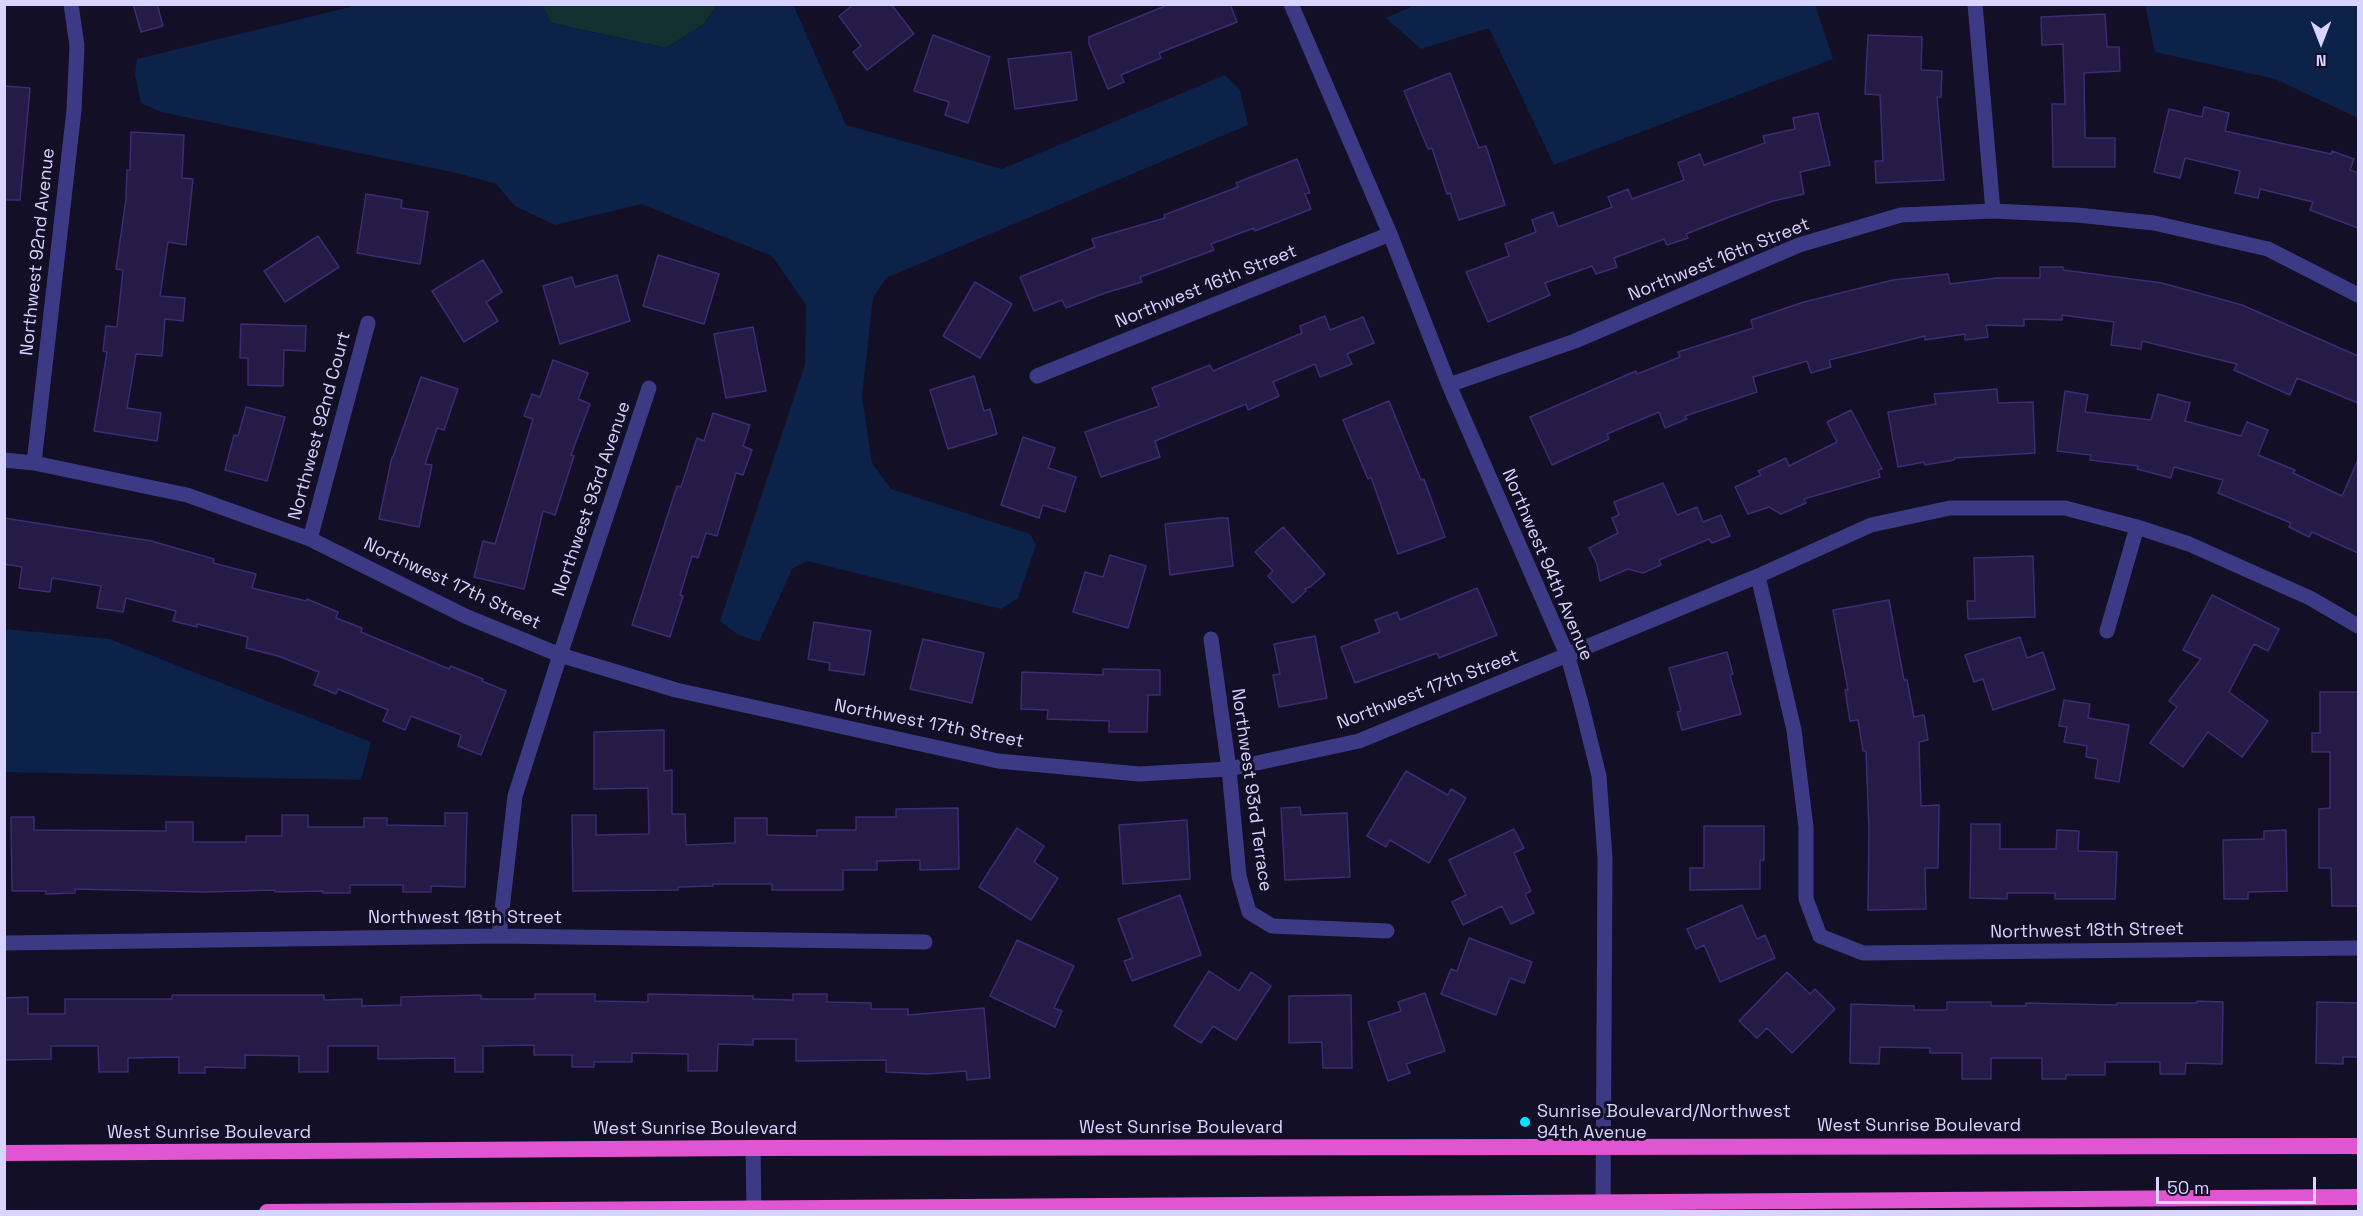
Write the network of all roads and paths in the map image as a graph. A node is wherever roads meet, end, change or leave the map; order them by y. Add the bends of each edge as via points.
1 (71, 4) edge
2 (1291, 4) edge
3 (1975, 4) edge
4 (1993, 211) junction
5 (1390, 234) junction
6 (2358, 295) edge
7 (368, 323) dead end
8 (1037, 376) dead end
9 (1449, 385) junction
10 (650, 388) dead end
11 (4, 460) edge
12 (34, 463) junction
13 (2137, 527) junction
14 (310, 539) junction
15 (1758, 576) junction
16 (2358, 626) edge
17 (2107, 631) dead end
18 (1211, 639) dead end
19 (560, 655) junction
20 (1568, 657) junction
21 (1229, 769) junction
22 (1387, 931) dead end
23 (499, 936) junction
24 (925, 942) dead end
25 (4, 944) edge
26 (2358, 948) edge
27 (1602, 1146) junction
28 (2358, 1146) edge
29 (753, 1148) junction
30 (4, 1153) edge
31 (2358, 1197) edge
32 (1603, 1206) edge
33 (754, 1210) edge
34 (267, 1212) edge

1 - 12 street, Northwest 92nd Avenue via 77,46 72,121
2 - 5 street, Northwest 94th Avenue
3 - 4 street
4 - 6 street, Northwest 16th Street via 2154,223 2268,249
4 - 9 street, Northwest 16th Street via 1901,215 1799,245 1575,341
5 - 8 street, Northwest 16th Street
5 - 9 street, Northwest 94th Avenue
7 - 14 street, Northwest 92nd Court
9 - 20 street, Northwest 94th Avenue
10 - 19 street, Northwest 93rd Avenue
11 - 12 street, Northwest 17th Street
12 - 14 street, Northwest 17th Street via 187,495
13 - 15 street, Northwest 17th Street via 2065,508 1950,508 1871,525
13 - 16 street, Northwest 17th Street via 2188,544 2300,594
13 - 17 street
14 - 19 street, Northwest 17th Street via 465,616
15 - 20 street, Northwest 17th Street
15 - 26 street, Northwest 18th Street via 1794,730 1806,827 1806,899 1820,936 1863,953
18 - 21 street, Northwest 93rd Terrace
19 - 21 street, Northwest 17th Street via 676,690 998,761 1139,774
19 - 23 street, Northwest 93rd Avenue via 515,796
20 - 21 street, Northwest 17th Street via 1359,741
20 - 27 street, Northwest 94th Avenue via 1599,776 1605,858
21 - 22 street, Northwest 93rd Terrace via 1239,876 1249,912 1272,926
23 - 24 street, Northwest 18th Street
23 - 25 street, Northwest 18th Street
27 - 28 highway, West Sunrise Boulevard
27 - 29 highway, West Sunrise Boulevard
27 - 32 street, Northwest 94th Avenue
29 - 30 highway, West Sunrise Boulevard
29 - 33 street
31 - 32 highway
32 - 33 highway
33 - 34 highway

